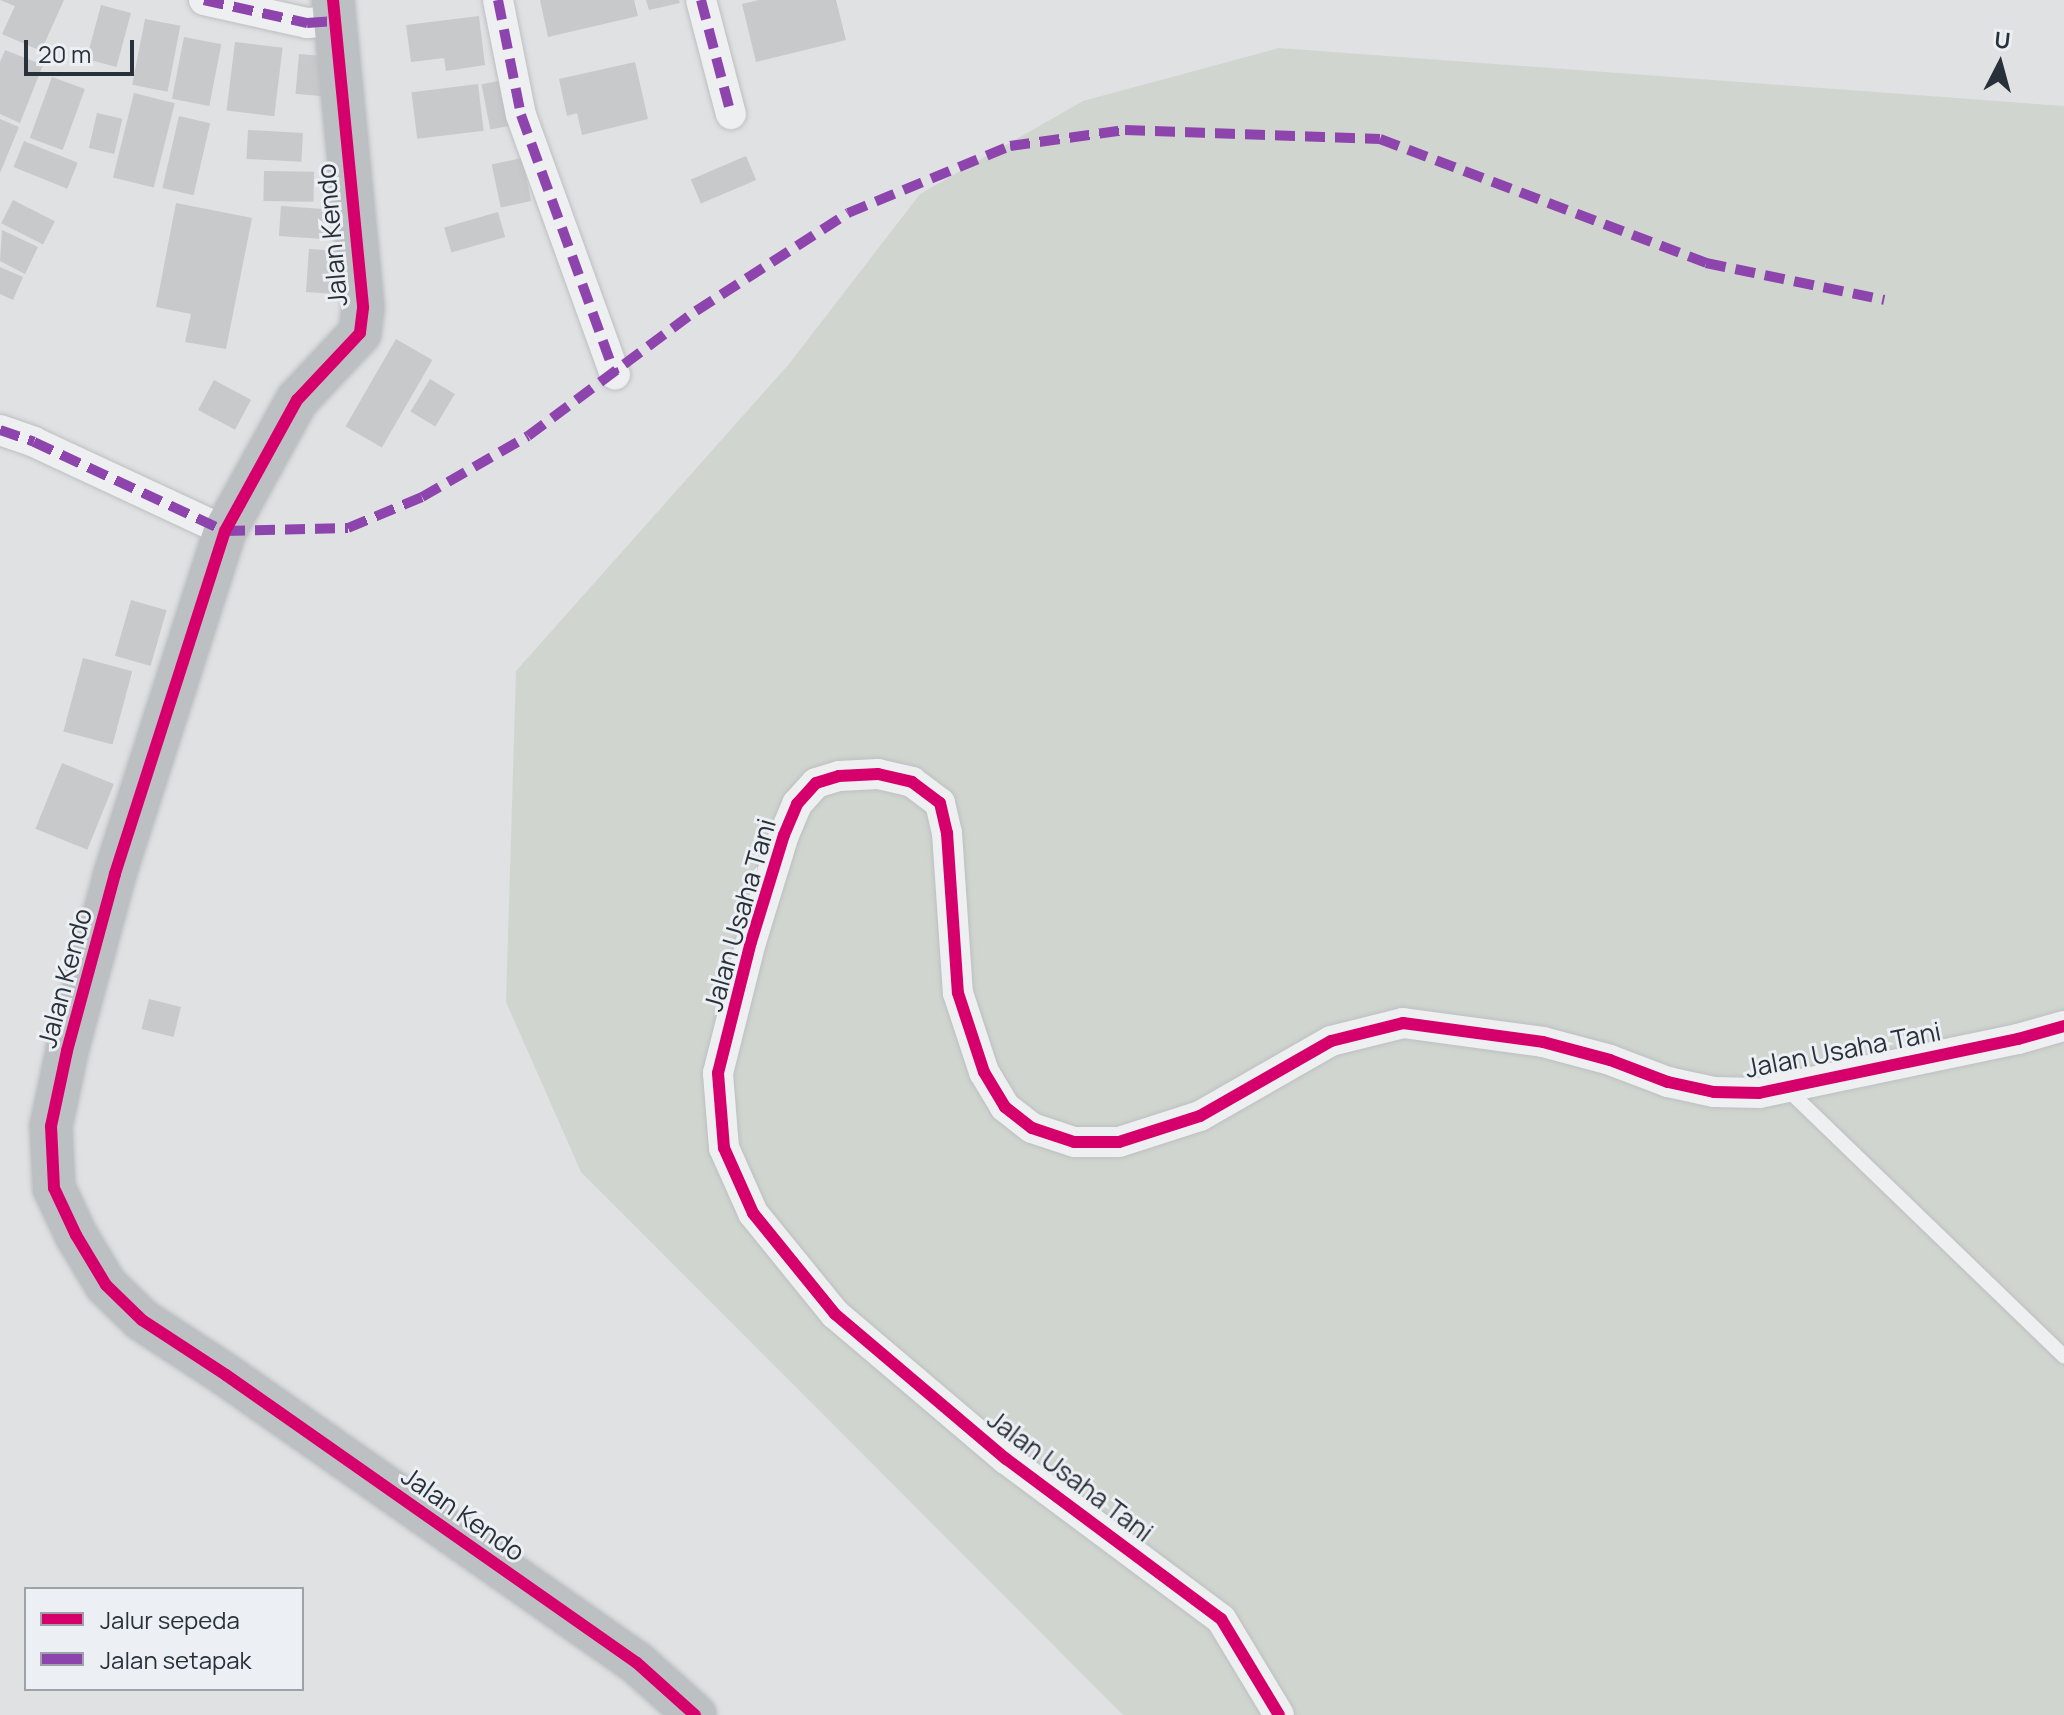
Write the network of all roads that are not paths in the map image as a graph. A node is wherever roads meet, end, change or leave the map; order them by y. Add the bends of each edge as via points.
1 (204, 0) edge
2 (498, 0) edge
3 (701, 0) edge
4 (334, 11) edge
5 (731, 114) dead end
6 (615, 374) dead end
7 (0, 430) edge
8 (225, 531) junction
9 (2064, 1026) edge
10 (1785, 1086) junction
11 (2064, 1356) edge
12 (695, 1715) edge
13 (1279, 1715) edge

1 - 4 street via 307,23
2 - 6 street via 521,115
3 - 5 street
4 - 8 street, Jalan Kendo via 363,308 360,333 297,400
7 - 8 street
8 - 12 street, Jalan Kendo via 115,874 67,1051 51,1126 54,1188 106,1285 142,1320 637,1663
9 - 10 street, Jalan Usaha Tani
10 - 11 lane
10 - 13 street, Jalan Usaha Tani via 1759,1093 1714,1092 1543,1042 1403,1023 1331,1041 1200,1116 1119,1142 1074,1142 1032,1128 1005,1107 984,1072 958,993 947,833 940,803 912,782 878,774 816,783 797,804 751,942 718,1073 724,1148 753,1213 835,1314 1006,1459 1221,1619

